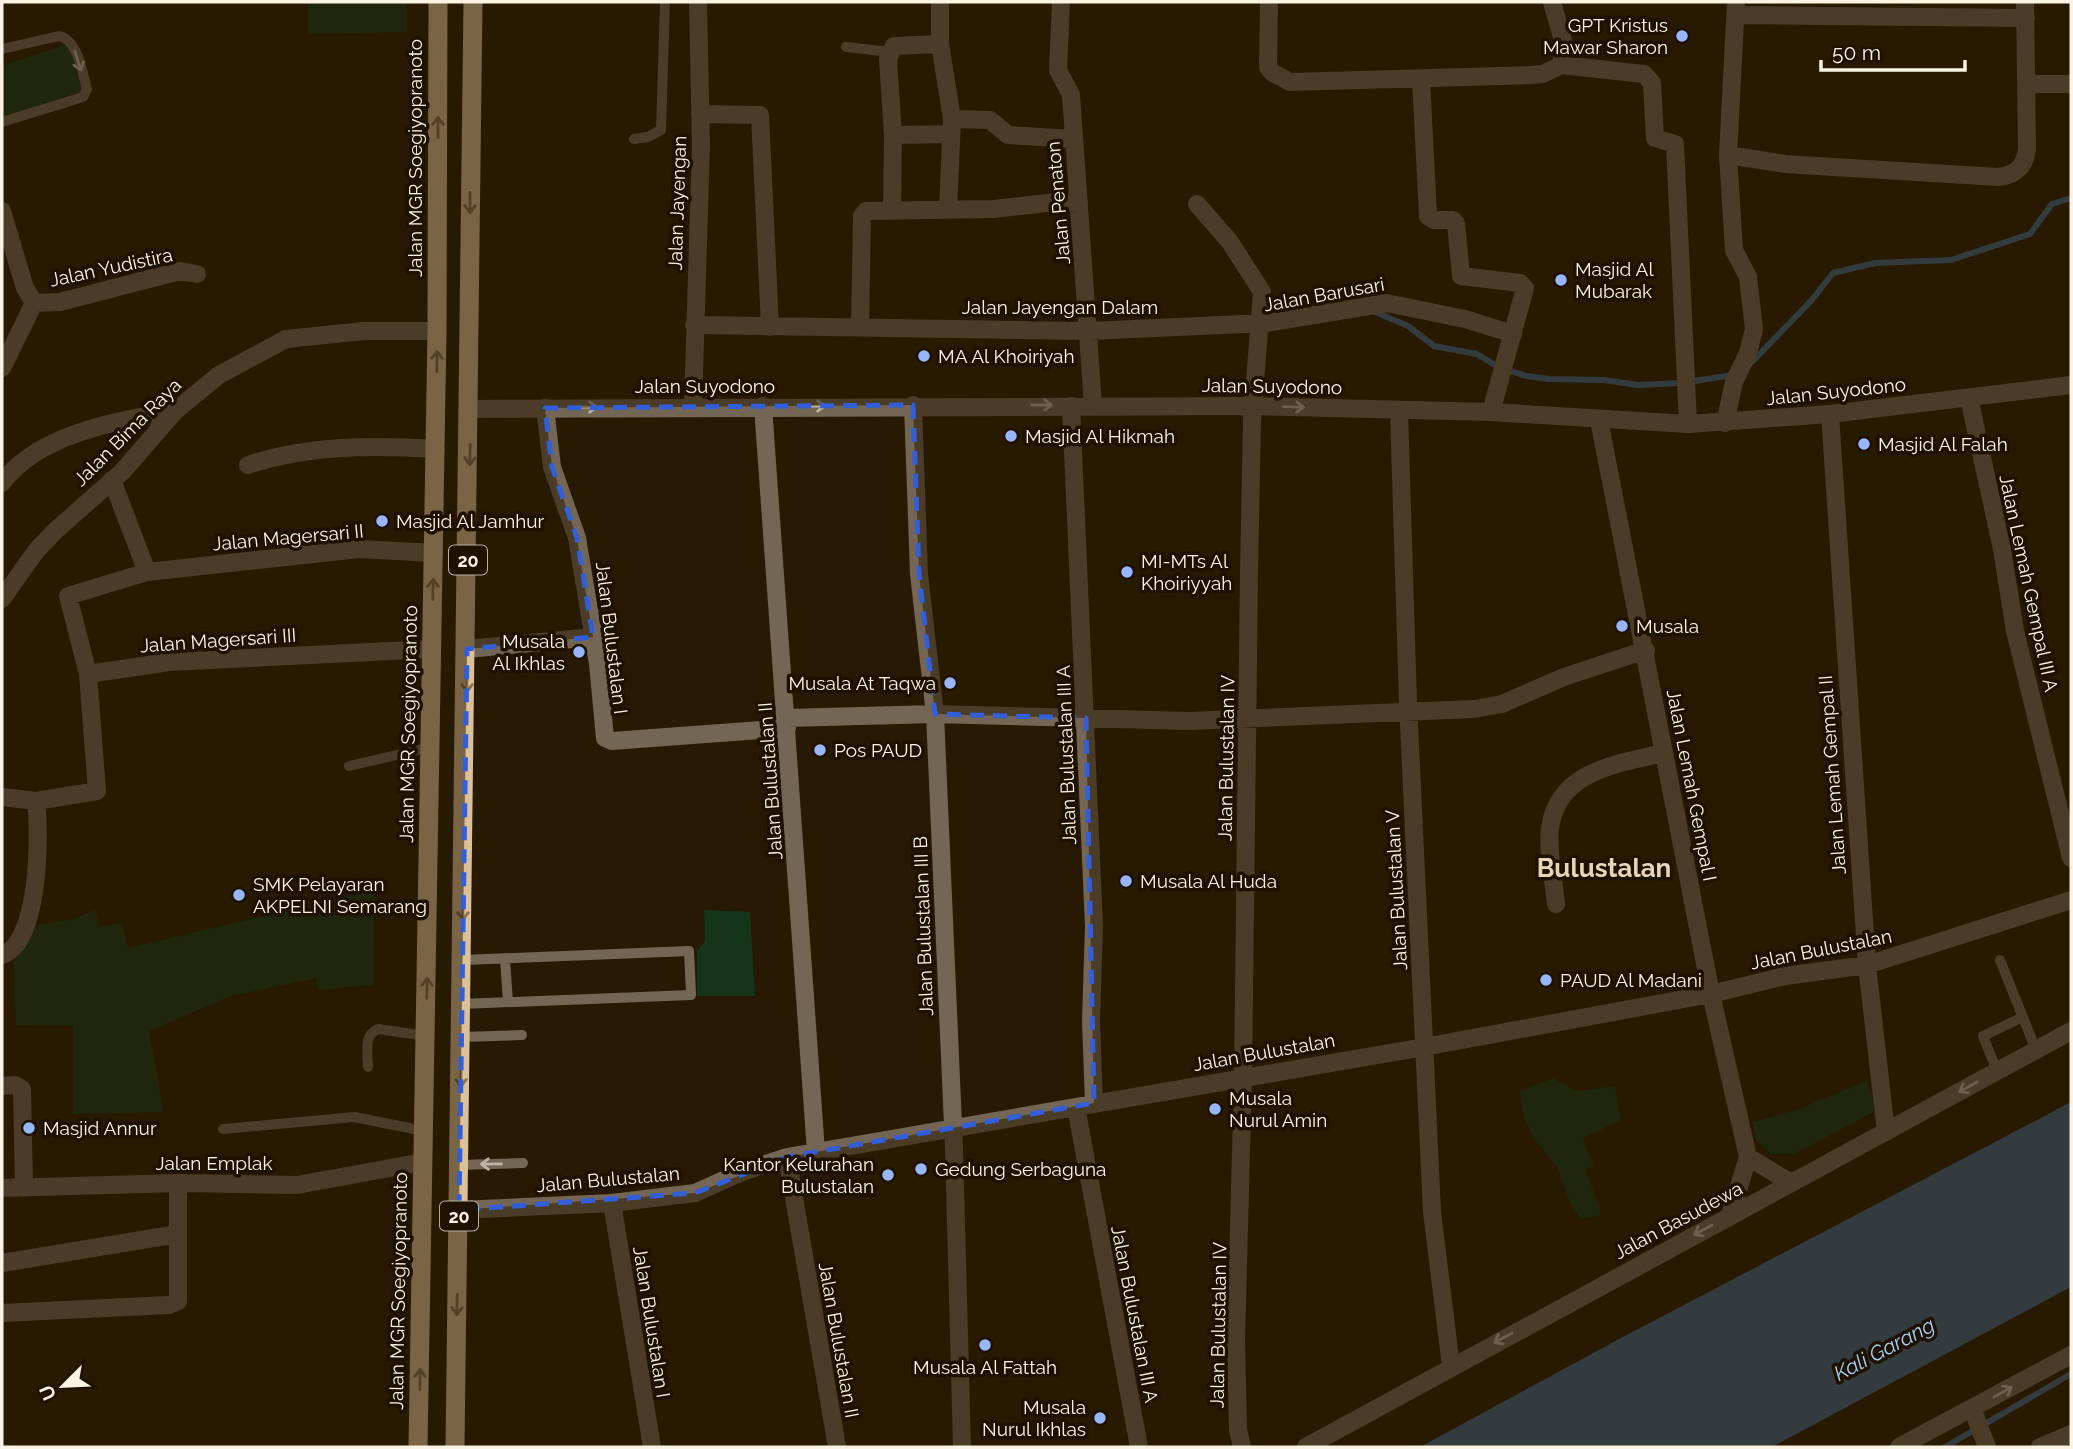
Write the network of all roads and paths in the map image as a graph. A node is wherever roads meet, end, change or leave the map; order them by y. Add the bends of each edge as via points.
1 (438, 2) edge
2 (473, 2) edge
3 (665, 2) edge
4 (698, 2) edge
5 (940, 2) edge
6 (1061, 2) edge
7 (1269, 2) edge
8 (1552, 2) edge
9 (1736, 9) edge
10 (2026, 10) edge
11 (940, 44) junction
12 (846, 47) dead end
13 (2, 49) edge
14 (890, 52) junction
15 (1561, 65) junction
16 (1421, 79) junction
17 (2027, 83) junction
18 (2071, 84) edge
19 (700, 114) junction
20 (2, 122) edge
21 (951, 126) junction
22 (893, 135) junction
23 (635, 139) dead end
24 (1073, 139) junction
25 (1728, 155) junction
26 (1079, 203) junction
27 (1197, 204) dead end
28 (892, 210) junction
29 (948, 210) junction
30 (2, 211) edge
31 (197, 274) dead end
32 (34, 303) junction
33 (1261, 316) junction
34 (694, 325) junction
35 (770, 325) junction
36 (860, 325) junction
37 (437, 331) junction
38 (1089, 331) junction
39 (1513, 334) junction
40 (2, 368) edge
41 (2071, 385) edge
42 (1969, 398) junction
43 (913, 405) junction
44 (1093, 405) junction
45 (693, 406) junction
46 (763, 406) junction
47 (1071, 406) junction
48 (1254, 406) junction
49 (545, 408) junction
50 (470, 409) junction
51 (175, 411) junction
52 (1399, 411) junction
53 (1491, 412) junction
54 (1830, 414) junction
55 (1599, 420) junction
56 (1725, 423) junction
57 (1688, 424) junction
58 (435, 449) junction
59 (248, 465) dead end
60 (112, 480) junction
61 (2, 483) edge
62 (434, 552) junction
63 (146, 572) junction
64 (2, 599) edge
65 (593, 637) junction
66 (432, 649) junction
67 (467, 649) junction
68 (1646, 650) junction
69 (88, 674) junction
70 (935, 714) junction
71 (1409, 714) junction
72 (1086, 718) junction
73 (1249, 719) junction
74 (787, 723) junction
75 (430, 747) junction
76 (1663, 753) junction
77 (349, 766) dead end
78 (2, 797) edge
79 (36, 801) junction
80 (2071, 858) edge
81 (2071, 900) edge
82 (1556, 904) dead end
83 (2, 954) edge
84 (505, 959) junction
85 (463, 960) junction
86 (2000, 960) dead end
87 (1867, 965) junction
88 (1711, 994) junction
89 (508, 1002) junction
90 (462, 1003) junction
91 (2023, 1017) junction
92 (2071, 1031) edge
93 (522, 1035) dead end
94 (426, 1036) junction
95 (462, 1037) junction
96 (1424, 1047) junction
97 (2036, 1050) junction
98 (368, 1067) dead end
99 (1997, 1071) junction
100 (1243, 1077) junction
101 (2, 1086) edge
102 (1094, 1103) junction
103 (1076, 1107) junction
104 (223, 1129) dead end
105 (953, 1129) junction
106 (424, 1131) junction
107 (1886, 1132) junction
108 (816, 1152) junction
109 (787, 1157) junction
110 (1748, 1157) junction
111 (423, 1162) junction
112 (523, 1163) dead end
113 (459, 1165) junction
114 (178, 1183) junction
115 (1791, 1183) junction
116 (2, 1188) edge
117 (24, 1188) junction
118 (612, 1203) junction
119 (459, 1210) junction
120 (1730, 1216) junction
121 (178, 1234) junction
122 (2, 1263) edge
123 (2, 1313) edge
124 (2071, 1355) edge
125 (1451, 1366) junction
126 (1975, 1416) junction
127 (2071, 1434) edge
128 (418, 1447) edge
129 (456, 1447) edge
130 (652, 1447) edge
131 (837, 1447) edge
132 (962, 1447) edge
133 (1139, 1447) edge
134 (1242, 1447) edge
135 (1306, 1447) edge
136 (1899, 1447) edge
137 (1987, 1447) edge
138 (2039, 1447) edge

37 -> 1 highway, Jalan MGR Soegiyopranoto / 20
2 -> 50 highway, 20
3 - 23 lane via 661,130
4 - 19 street, Jalan Jayengan
5 - 11 street
6 - 24 street, Jalan Penaton via 1058,71 1071,95
7 - 16 street via 1268,67 1290,82
8 - 15 street via 1564,44
9 - 10 street
9 - 25 street
10 - 17 street
11 - 14 street via 894,46
11 - 21 street
12 - 14 lane
13 -> 20 lane via 66,37 74,47 87,89 83,97
14 - 22 street
15 - 16 street via 1543,74
15 - 57 street via 1644,74 1652,83 1655,138 1672,141 1677,149
16 - 39 street via 1428,216 1456,223 1461,276 1523,284
17 - 18 street
17 - 25 street via 2027,149 2018,170 1998,177 1785,164
19 - 34 street, Jalan Jayengan
19 - 35 street via 760,115
21 - 22 street
21 - 24 street via 990,120 1008,135
21 - 29 street
22 - 28 street
24 - 26 street, Jalan Penaton
25 - 56 street via 1734,250 1748,277 1754,329
26 - 29 street
26 - 38 street, Jalan Penaton
27 - 33 street via 1259,286
28 - 29 street
28 - 36 street via 871,209 862,216
30 - 32 street, Jalan Yudistira via 24,288
31 - 32 street, Jalan Yudistira via 180,271 60,302
32 - 40 street, Jalan Yudistira
33 - 38 street, Jalan Jayengan Dalam
33 - 39 street, Jalan Barusari via 1402,304
33 - 48 street, Jalan Barusari
34 - 35 street, Jalan Jayengan Dalam
34 - 45 street, Jalan Jayengan
35 - 36 street, Jalan Jayengan Dalam
36 - 38 street, Jalan Jayengan Dalam
37 - 51 street, Jalan Bima Raya via 365,331 286,339 219,375
58 -> 37 highway, Jalan MGR Soegiyopranoto / 20
38 - 44 street, Jalan Penaton
39 - 53 street
41 - 42 street, Jalan Suyodono
42 - 54 street, Jalan Suyodono
42 - 80 street, Jalan Lemah Gempal III A via 2003,549 2015,631
46 -> 43 street, Jalan Suyodono
43 -> 47 street, Jalan Suyodono
43 - 70 street, Jalan Bulustalan III B via 919,574
44 - 47 street, Jalan Suyodono
44 - 48 street, Jalan Suyodono
45 - 46 street, Jalan Suyodono
49 -> 45 street, Jalan Suyodono
46 - 74 street, Jalan Bulustalan II
47 - 72 street, Jalan Bulustalan III A
48 -> 52 street, Jalan Suyodono
48 - 73 street, Jalan Bulustalan IV
49 - 50 street, Jalan Suyodono
49 - 65 street, Jalan Bulustalan I via 552,467 577,538
50 -> 67 highway, 20
51 - 60 street, Jalan Bima Raya
51 - 61 street via 109,424 61,441 21,463
52 - 53 street, Jalan Suyodono
52 - 71 street, Jalan Bulustalan V
53 - 55 street, Jalan Suyodono
54 - 56 street, Jalan Suyodono
54 - 87 street, Jalan Lemah Gempal II
55 - 57 street, Jalan Suyodono
55 - 68 street, Jalan Lemah Gempal I
56 - 57 street, Jalan Suyodono
58 - 59 street via 314,450
58 - 62 highway, Jalan MGR Soegiyopranoto / 20
60 - 63 street
60 - 64 street, Jalan Bima Raya via 36,551
62 - 63 street, Jalan Magersari II via 359,549
66 -> 62 highway, Jalan MGR Soegiyopranoto / 20
63 - 69 street, Jalan Magersari II via 68,596
65 - 67 street
65 - 74 street, Jalan Bulustalan I via 606,738 612,741
66 - 69 street, Jalan Magersari III via 169,662
66 - 75 highway, Jalan MGR Soegiyopranoto / 20
67 -> 85 highway, 20
68 - 71 street via 1564,677 1502,704
68 - 76 street, Jalan Lemah Gempal I
69 - 79 street via 97,790
70 - 72 street
70 - 74 street
70 - 105 street, Jalan Bulustalan III B
71 - 73 street
71 - 96 street, Jalan Bulustalan V
72 - 73 street
72 - 102 street, Jalan Bulustalan III A via 1094,926
73 - 100 street, Jalan Bulustalan IV
74 - 108 street, Jalan Bulustalan II
75 - 77 lane
94 -> 75 highway, Jalan MGR Soegiyopranoto / 20
76 - 82 street via 1595,770 1572,786 1550,828
76 - 88 street, Jalan Lemah Gempal I
78 - 79 street
79 - 83 street via 40,853 24,933 16,948
81 - 87 street, Jalan Bulustalan
84 - 85 lane
84 - 89 lane
84 - 89 lane via 689,951 691,995
85 - 90 highway, 20
86 - 91 lane
87 - 88 street, Jalan Bulustalan via 1785,976
87 - 107 street, Jalan Lemah Gempal II
88 - 96 street, Jalan Bulustalan
88 - 110 street, Jalan Lemah Gempal I
89 - 90 lane
90 - 95 highway, 20
91 - 97 lane
91 - 99 lane via 1983,1036
92 - 97 street, Jalan Basudewa
93 - 95 lane
94 - 98 lane via 371,1032
94 - 106 highway, Jalan MGR Soegiyopranoto / 20
95 -> 113 highway, 20
96 - 100 street, Jalan Bulustalan
96 - 125 street, Jalan Bulustalan V via 1432,1212
97 - 99 street, Jalan Basudewa
99 -> 107 street, Jalan Basudewa
100 - 102 street, Jalan Bulustalan
100 - 134 street, Jalan Bulustalan IV via 1236,1340
101 - 117 street via 22,1089
102 - 103 street, Jalan Bulustalan
103 - 105 street, Jalan Bulustalan
103 - 133 street, Jalan Bulustalan III A
104 - 106 lane via 354,1117
105 - 108 street, Jalan Bulustalan
105 - 132 street, Jalan Bulustalan III B
106 - 111 highway, Jalan MGR Soegiyopranoto / 20
107 - 115 street, Jalan Basudewa
108 - 109 street, Jalan Bulustalan
109 - 118 street, Jalan Bulustalan via 695,1193
109 - 131 street, Jalan Bulustalan II
110 - 115 street
110 - 120 street, Jalan Lemah Gempal I
111 - 114 street, Jalan Emplak via 297,1185
128 -> 111 highway, Jalan MGR Soegiyopranoto / 20
112 -> 113 lane
113 - 119 highway, 20
114 - 117 street, Jalan Emplak
114 - 121 street
115 - 120 street, Jalan Basudewa
116 - 117 street, Jalan Emplak
118 - 119 street, Jalan Bulustalan
118 - 130 street, Jalan Bulustalan I
119 -> 129 highway, 20
120 -> 125 street, Jalan Basudewa
121 - 122 street
121 - 123 street via 180,1297 174,1304
126 -> 124 street
125 - 135 street, Jalan Basudewa
126 - 136 street
126 - 137 street
127 - 138 street

